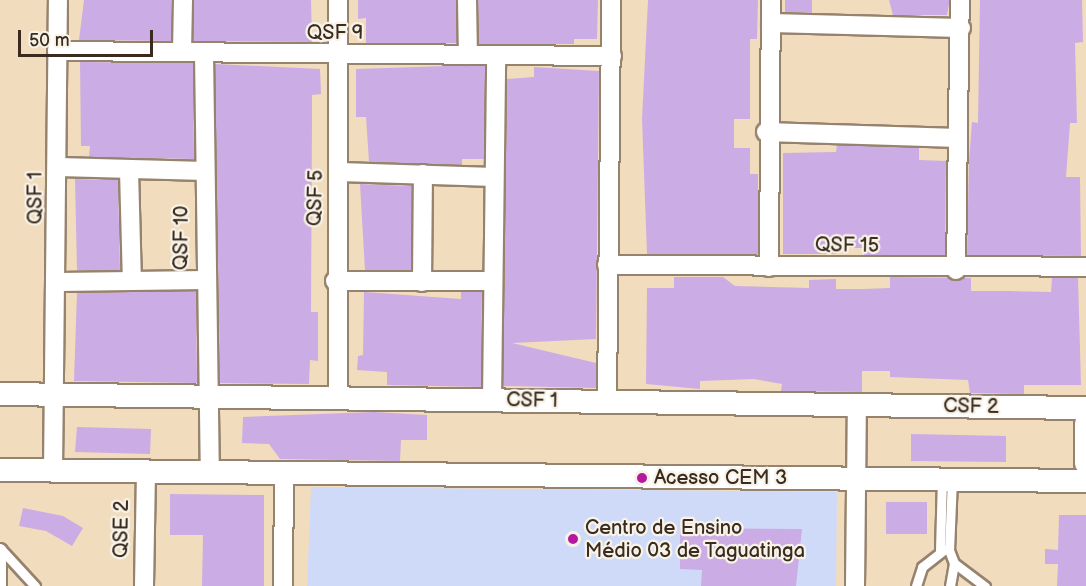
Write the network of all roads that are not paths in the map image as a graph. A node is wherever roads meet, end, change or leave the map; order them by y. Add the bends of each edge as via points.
1 (58, 0) edge
2 (183, 0) edge
3 (338, 0) edge
4 (467, 0) edge
5 (611, 0) edge
6 (771, 0) edge
7 (960, 0) edge
8 (771, 23) junction
9 (961, 28) junction
10 (57, 51) junction
11 (182, 52) junction
12 (204, 53) junction
13 (337, 55) junction
14 (468, 55) junction
15 (496, 56) junction
16 (612, 56) junction
17 (766, 132) junction
18 (958, 138) junction
19 (59, 167) junction
20 (129, 170) junction
21 (205, 171) junction
22 (340, 172) junction
23 (423, 174) junction
24 (494, 177) junction
25 (607, 265) junction
26 (769, 267) junction
27 (1086, 267) edge
28 (956, 270) junction
29 (205, 280) junction
30 (493, 280) junction
31 (132, 281) junction
32 (335, 281) junction
33 (58, 282) junction
34 (422, 282) junction
35 (0, 394) edge
36 (57, 395) junction
37 (206, 396) junction
38 (338, 398) junction
39 (492, 400) junction
40 (608, 402) junction
41 (857, 405) junction
42 (1086, 408) edge
43 (1086, 424) edge
44 (1086, 463) edge
45 (0, 470) edge
46 (53, 471) junction
47 (210, 471) junction
48 (284, 471) junction
49 (146, 472) junction
50 (855, 476) junction
51 (947, 478) junction
52 (1086, 481) edge
53 (0, 548) edge
54 (945, 550) junction
55 (954, 563) junction
56 (1, 586) edge
57 (35, 586) edge
58 (144, 586) edge
59 (283, 586) edge
60 (855, 586) edge
61 (916, 586) edge
62 (950, 586) edge
63 (985, 586) edge

1 - 10 street, QSF 1
2 - 11 street
3 - 13 street, QSF 5
4 - 14 street
5 - 16 street
6 - 8 street
7 - 9 street
8 - 9 street
8 - 17 street
9 - 18 street
10 - 11 street, QSF 9
10 - 19 street, QSF 1
11 - 12 street, QSF 9
12 - 13 street, QSF 9
12 - 21 street, QSF 10
13 - 14 street, QSF 9
13 - 22 street, QSF 5
14 - 15 street, QSF 9
15 - 16 street, QSF 9
15 - 24 street
16 - 25 street
17 - 18 street
17 - 26 street
18 - 28 street
19 - 20 street
19 - 33 street, QSF 1
20 - 21 street
20 - 31 street
21 - 29 street, QSF 10
22 - 23 street
22 - 32 street, QSF 5
23 - 24 street
23 - 34 street
24 - 30 street
25 - 26 street, QSF 15
25 - 40 street
26 - 28 street, QSF 15
27 - 28 street, QSF 15
29 - 31 street, QSF 10
29 - 37 street
30 - 34 street
30 - 39 street
31 - 33 street, QSF 10
32 - 34 street
32 - 38 street, QSF 5
33 - 36 street, QSF 1
35 - 36 street, CSF 1
36 - 37 street, CSF 1
36 - 46 street, QSF 1
37 - 38 street, CSF 1
37 - 47 street
38 - 39 street, CSF 1
39 - 40 street, CSF 1
40 - 41 street, CSF 1
41 - 42 street, CSF 2
41 - 50 street
43 - 44 street
45 - 46 street
46 - 49 street
47 - 48 street
47 - 49 street
48 - 50 street via 592,478
48 - 59 street
49 - 58 street, QSE 2
50 - 51 street
50 - 60 street
51 - 52 street
51 - 54 lane
53 - 56 lane
53 - 57 lane
54 - 55 lane
54 - 61 lane via 922,567
55 - 62 lane
55 - 63 lane

